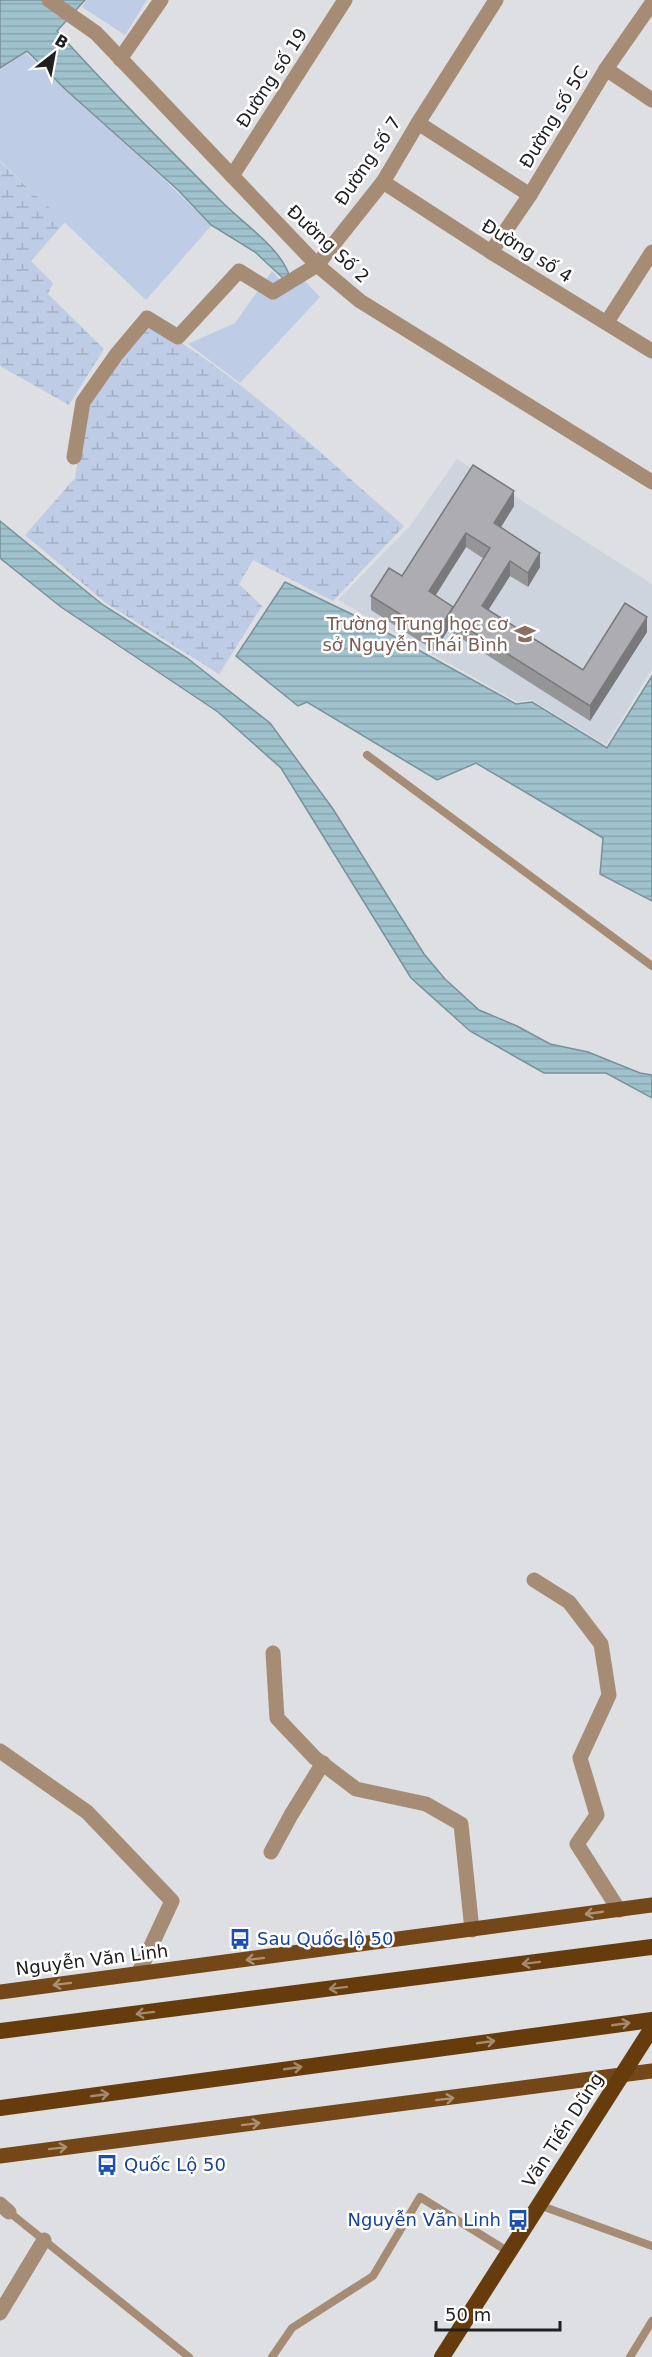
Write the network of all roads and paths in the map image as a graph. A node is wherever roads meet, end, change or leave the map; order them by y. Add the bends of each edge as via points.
1 (49, 0) edge
2 (161, 0) edge
3 (345, 0) edge
4 (496, 0) edge
5 (652, 3) edge
6 (120, 58) junction
7 (606, 69) junction
8 (652, 100) edge
9 (418, 123) junction
10 (232, 176) junction
11 (382, 182) junction
12 (530, 195) junction
13 (491, 252) junction
14 (652, 252) edge
15 (317, 265) junction
16 (606, 322) junction
17 (652, 351) edge
18 (74, 457) dead end
19 (652, 482) edge
20 (367, 755) dead end
21 (652, 966) edge
22 (534, 1580) dead end
23 (273, 1653) dead end
24 (0, 1751) edge
25 (323, 1763) junction
26 (271, 1852) dead end
27 (652, 1905) edge
28 (619, 1910) junction
29 (472, 1930) junction
30 (652, 1947) edge
31 (138, 1974) junction
32 (0, 1992) edge
33 (652, 2020) edge
34 (652, 2028) edge
35 (0, 2031) edge
36 (652, 2071) edge
37 (620, 2076) junction
38 (0, 2108) edge
39 (0, 2156) edge
40 (538, 2205) junction
41 (5, 2208) edge
42 (44, 2240) junction
43 (652, 2246) edge
44 (509, 2252) junction
45 (0, 2313) edge
46 (652, 2321) edge
47 (189, 2357) edge
48 (272, 2357) edge
49 (442, 2357) edge
50 (630, 2357) edge

1 - 6 street, Đường Số 2 via 96,33
2 - 6 street
3 - 10 street, Đường số 19
4 - 9 street, Đường số 7
5 - 7 street, Đường số 5C
6 - 10 street, Đường Số 2
7 - 8 street
7 - 12 street, Đường số 5C
9 - 11 street, Đường số 7
9 - 12 street
10 - 15 street, Đường Số 2
11 - 13 street, Đường số 4
11 - 15 street, Đường số 7
12 - 13 street, Đường số 5C
13 - 16 street, Đường số 4
14 - 16 street
15 - 18 street, Đường số 7 via 273,292 239,271 178,337 147,318 83,402
15 - 19 street, Đường Số 2 via 360,301
16 - 17 street, Đường số 4
20 - 21 lane
22 - 28 street via 569,1602 601,1644 609,1695 580,1758 597,1815 577,1844
23 - 25 street via 278,1718
24 - 31 street via 87,1812 172,1901
25 - 26 street
25 - 29 street via 356,1789 426,1804 461,1824
27 - 28 main road, Nguyễn Văn Linh
28 -> 29 main road, Nguyễn Văn Linh
29 -> 31 main road, Nguyễn Văn Linh
30 -> 35 highway
31 -> 32 main road, Nguyễn Văn Linh
38 -> 33 highway
34 - 37 highway
36 - 37 main road
39 -> 37 main road
37 - 40 highway, Văn Tiến Dũng
40 - 43 lane
40 - 44 highway, Văn Tiến Dũng
41 - 42 lane
42 - 45 street
42 - 47 lane
44 - 48 lane via 420,2197 373,2276 292,2328
44 - 49 highway, Văn Tiến Dũng
46 - 50 lane

